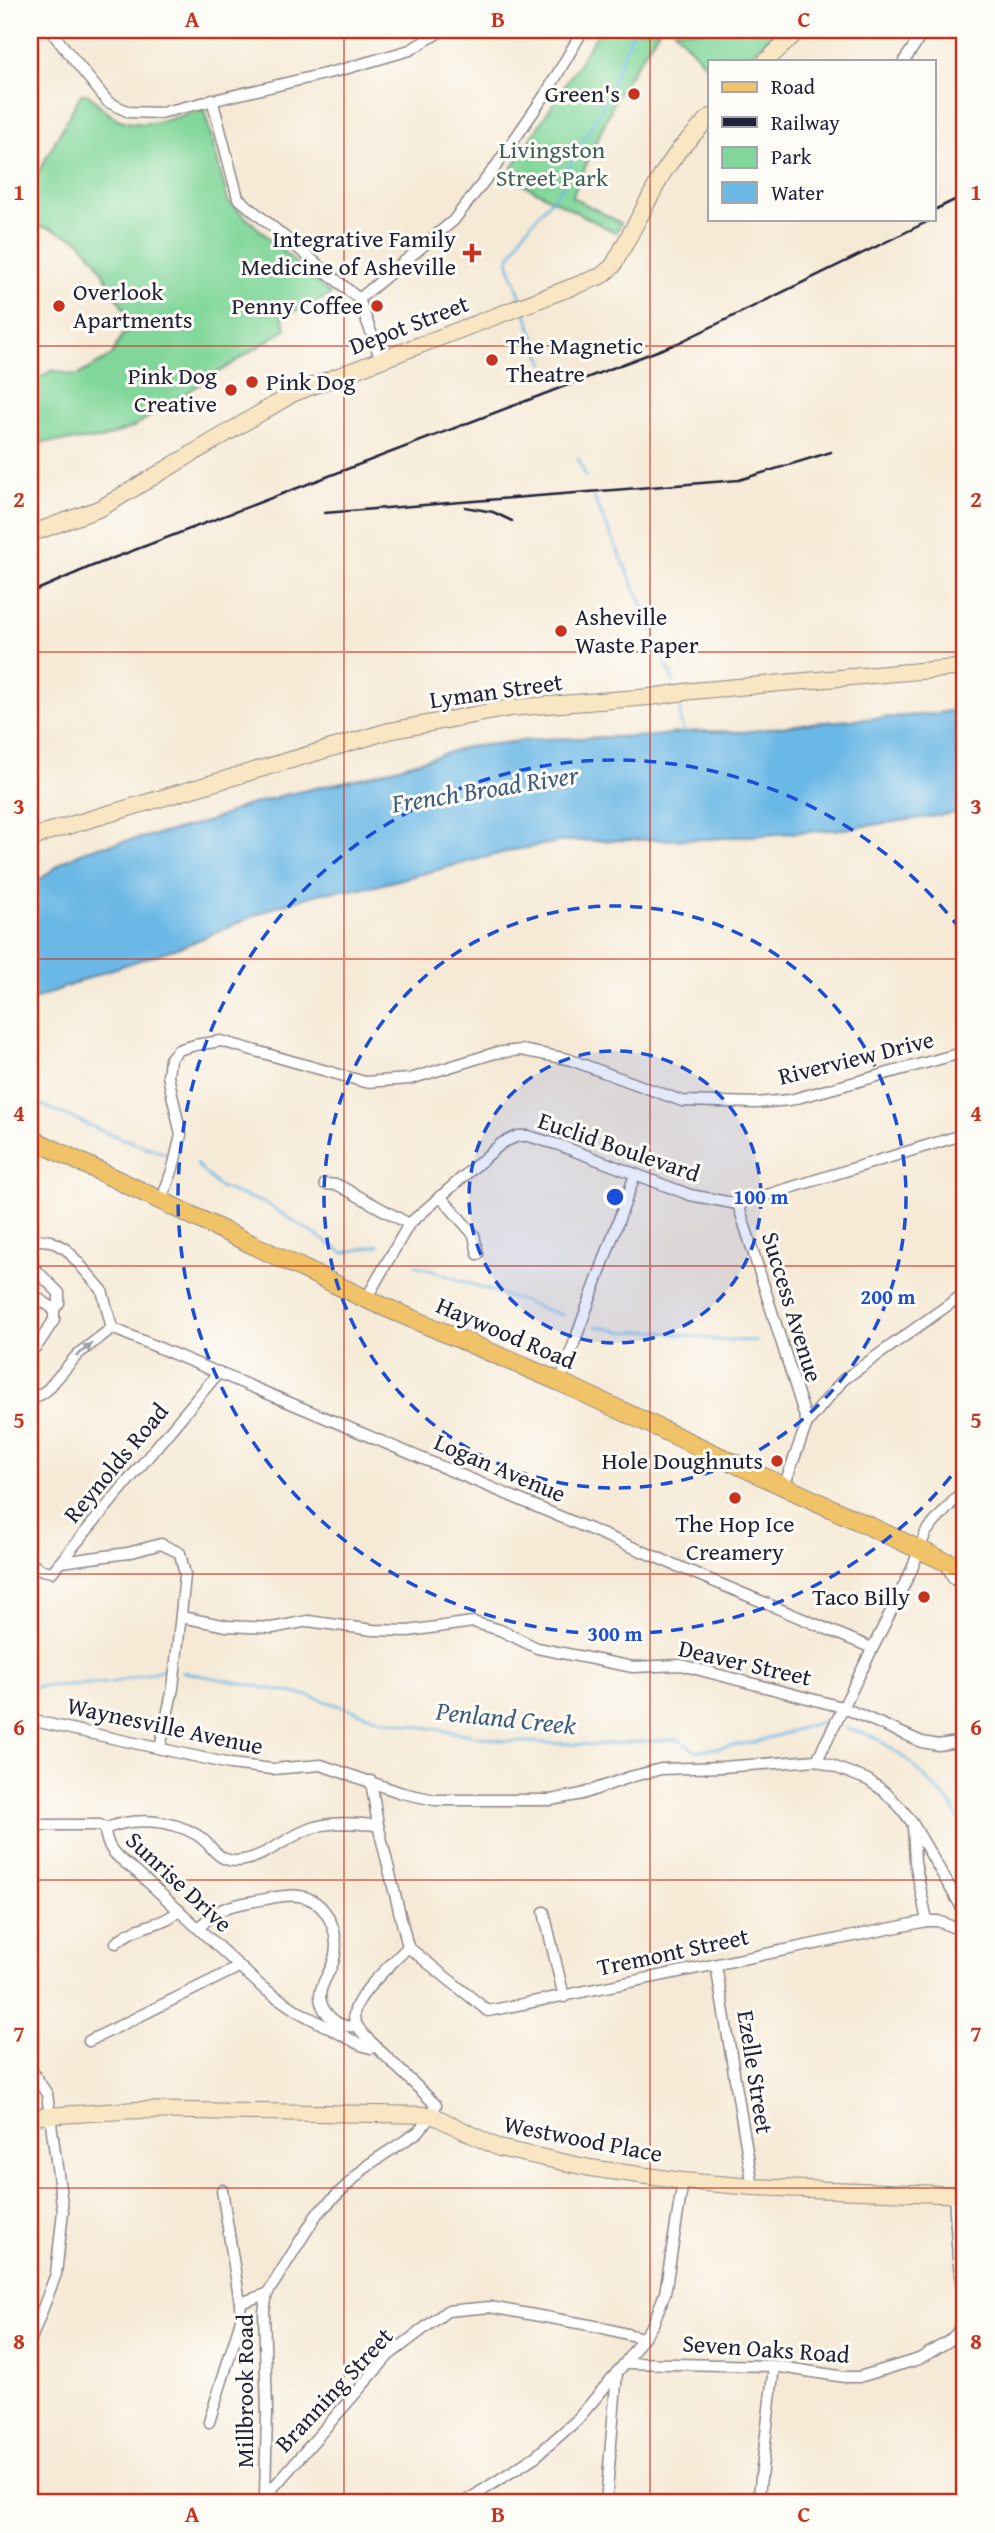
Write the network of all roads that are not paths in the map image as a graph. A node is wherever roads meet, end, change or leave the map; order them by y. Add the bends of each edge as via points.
1 (50, 30) edge
2 (443, 30) edge
3 (583, 30) edge
4 (799, 30) edge
5 (925, 30) edge
6 (767, 60) edge
7 (905, 60) edge
8 (212, 99) junction
9 (708, 119) edge
10 (359, 299) junction
11 (381, 360) junction
12 (30, 534) edge
13 (965, 667) edge
14 (30, 829) edge
15 (47, 832) junction
16 (30, 840) edge
17 (965, 1052) edge
18 (965, 1134) edge
19 (30, 1138) edge
20 (635, 1175) junction
21 (325, 1184) dead end
22 (440, 1196) junction
23 (162, 1199) junction
24 (738, 1204) junction
25 (409, 1224) junction
26 (30, 1239) edge
27 (478, 1254) dead end
28 (30, 1260) edge
29 (30, 1293) edge
30 (965, 1293) edge
31 (366, 1299) junction
32 (54, 1309) junction
33 (112, 1328) junction
34 (30, 1353) edge
35 (219, 1372) junction
36 (560, 1382) junction
37 (30, 1394) edge
38 (807, 1423) junction
39 (784, 1486) junction
40 (965, 1488) edge
41 (919, 1549) junction
42 (944, 1560) junction
43 (61, 1562) junction
44 (30, 1563) edge
45 (965, 1567) edge
46 (965, 1587) edge
47 (181, 1617) junction
48 (872, 1648) junction
49 (842, 1707) junction
50 (30, 1720) edge
51 (965, 1741) edge
52 (160, 1748) junction
53 (817, 1760) junction
54 (371, 1781) junction
55 (913, 1824) junction
56 (40, 1825) dead end
57 (378, 1825) junction
58 (105, 1829) junction
59 (179, 1910) junction
60 (544, 1912) dead end
61 (965, 1913) edge
62 (927, 1921) junction
63 (199, 1928) junction
64 (965, 1932) edge
65 (116, 1943) dead end
66 (408, 1947) junction
67 (716, 1965) junction
68 (239, 1967) junction
69 (564, 1997) junction
70 (356, 2025) junction
71 (89, 2041) dead end
72 (374, 2045) junction
73 (30, 2068) edge
74 (432, 2115) junction
75 (51, 2116) junction
76 (30, 2118) edge
77 (683, 2181) junction
78 (753, 2187) junction
79 (222, 2190) dead end
80 (960, 2194) edge
81 (267, 2294) junction
82 (240, 2303) junction
83 (965, 2305) edge
84 (965, 2315) edge
85 (643, 2338) junction
86 (30, 2342) edge
87 (625, 2363) junction
88 (774, 2366) junction
89 (617, 2372) junction
90 (209, 2422) dead end
91 (265, 2497) joint
92 (463, 2503) edge
93 (606, 2503) edge
94 (758, 2503) edge

1 - 8 street via 108,102 129,112 160,113
2 - 8 street via 410,50
3 - 10 street via 547,92 453,221
4 - 6 street
5 - 7 street
8 - 10 street via 238,198
9 - 11 street, Depot Street via 663,173 609,270 591,281
10 - 11 street
11 - 12 street, Depot Street via 294,393 101,508
13 - 15 street, Lyman Street via 510,708 389,731
14 - 15 street, Lyman Street
15 - 16 street, Lyman Street
17 - 23 street, Riverview Drive via 790,1100 757,1103 682,1101 568,1059 521,1050 495,1053 410,1079 365,1082 221,1041 195,1045 178,1050 170,1059 168,1076 181,1135
18 - 24 street, Euclid Boulevard
19 - 23 main road, Haywood Road
20 - 22 street, Euclid Boulevard via 559,1145 518,1136 502,1143
20 - 24 street, Euclid Boulevard via 690,1195
20 - 36 street
21 - 25 street via 338,1185
22 - 25 street, Euclid Boulevard
22 - 27 street via 474,1235
23 - 31 main road, Haywood Road
24 - 38 street, Success Avenue
25 - 31 street, Euclid Boulevard
26 - 33 street via 51,1241 67,1250 102,1290
28 - 32 street via 60,1293
29 - 32 street
30 - 38 street via 843,1380
31 - 36 main road, Haywood Road
32 - 34 street via 54,1320
33 - 35 street, Logan Avenue
37 -> 33 street via 35,1398 47,1390 78,1354
35 - 43 street, Reynolds Road
35 - 48 street, Logan Avenue
36 - 39 main road, Haywood Road
38 - 39 street
39 - 41 main road, Haywood Road
40 - 41 street via 926,1532
41 - 42 main road, Haywood Road
41 - 48 street
42 - 45 main road, Haywood Road
42 - 46 street via 954,1579
43 - 44 street via 52,1572
43 - 47 street, Reynolds Road via 161,1544 180,1553 185,1575
47 - 49 street, Deaver Street via 227,1626 272,1628 308,1621 408,1631 474,1622 537,1648 633,1667 681,1665
47 - 52 street, Reynolds Road
48 - 49 street
49 - 51 street, Deaver Street via 922,1742
49 - 53 street
50 - 52 street, Waynesville Avenue
52 - 54 street, Waynesville Avenue via 272,1769 321,1765
53 - 54 street, Waynesville Avenue via 661,1769 551,1800 426,1799
53 - 55 street, Waynesville Avenue via 868,1780
54 - 57 street
55 - 61 street, Waynesville Avenue
55 - 62 street
56 - 58 street via 100,1825
57 - 58 street, Sunrise Drive via 320,1825 254,1857 235,1861 218,1857 197,1835 171,1824 128,1820
57 - 66 street
58 - 59 street, Sunrise Drive via 114,1855
59 - 63 street, Sunrise Drive
59 - 65 street via 130,1931
60 - 69 street
62 - 64 street, Tremont Street
62 - 67 street, Tremont Street
63 - 68 street, Sunrise Drive
63 - 70 street via 215,1912 234,1905 290,1895 312,1900 331,1922 335,1943 321,2003 337,2022
66 - 69 street, Tremont Street via 488,2011
66 - 70 street via 367,1991 355,2012
67 - 69 street, Tremont Street
67 - 78 street, Ezelle Street
68 - 71 street
68 - 72 street, Sunrise Drive via 299,2012 360,2045
70 - 72 street
72 - 74 street via 436,2105
73 - 75 street via 47,2094
74 - 75 street, Westwood Place via 136,2110
74 - 77 street, Westwood Place via 499,2148 590,2168
74 - 81 street, Millbrook Road via 418,2132 368,2165 317,2214
75 - 76 street, Westwood Place
75 - 86 street via 63,2211 57,2274
77 - 78 street, Westwood Place
77 - 85 street via 665,2293
78 - 80 street, Westwood Place
79 - 82 street
80 - 83 street via 958,2259
81 - 82 street
81 - 91 street, Millbrook Road
82 - 90 street via 241,2320
84 - 88 street, Seven Oaks Road via 957,2333 919,2359 859,2377
85 - 87 street
85 - 91 street, Branning Street via 490,2307 447,2311 389,2355
87 - 88 street, Seven Oaks Road
87 - 89 street
88 - 94 street
89 - 92 street via 576,2421 536,2456
89 - 93 street

